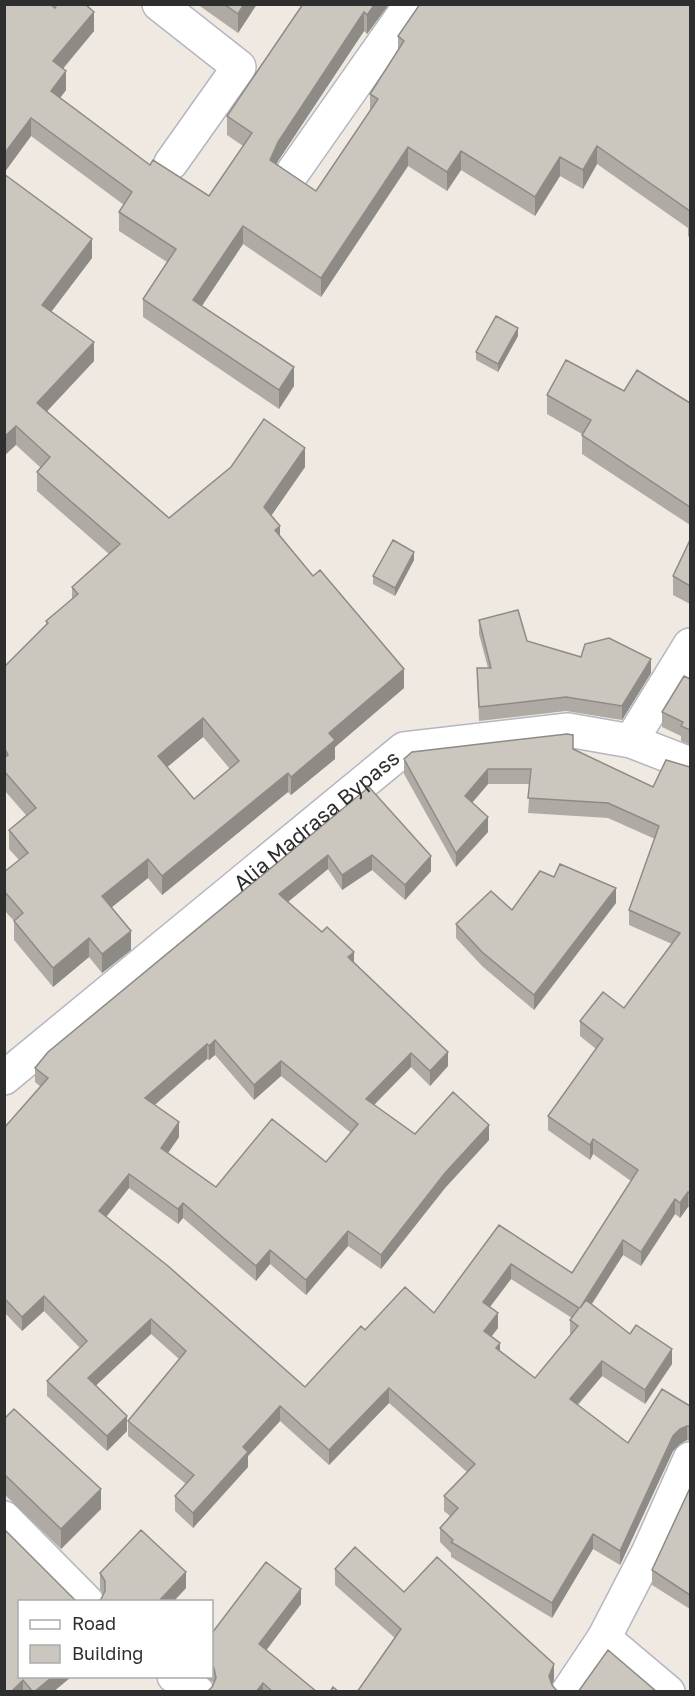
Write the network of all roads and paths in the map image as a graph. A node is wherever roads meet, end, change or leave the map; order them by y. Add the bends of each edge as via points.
1 (159, 4) edge
2 (411, 4) edge
3 (171, 163) dead end
4 (293, 172) edge
5 (690, 645) edge
6 (631, 741) junction
7 (690, 764) edge
8 (4, 1078) edge
9 (690, 1459) edge
10 (4, 1518) edge
11 (85, 1600) edge
12 (604, 1638) junction
13 (176, 1678) edge
14 (197, 1692) edge
15 (568, 1692) edge
16 (668, 1692) edge

1 - 3 street via 239,67
2 - 4 street
5 - 6 street
6 - 7 street, Alia Madrasa Bypass
6 - 8 street, Alia Madrasa Bypass via 568,730 404,749
9 - 12 street
10 - 11 street
12 - 15 street
12 - 16 street
13 - 14 street

